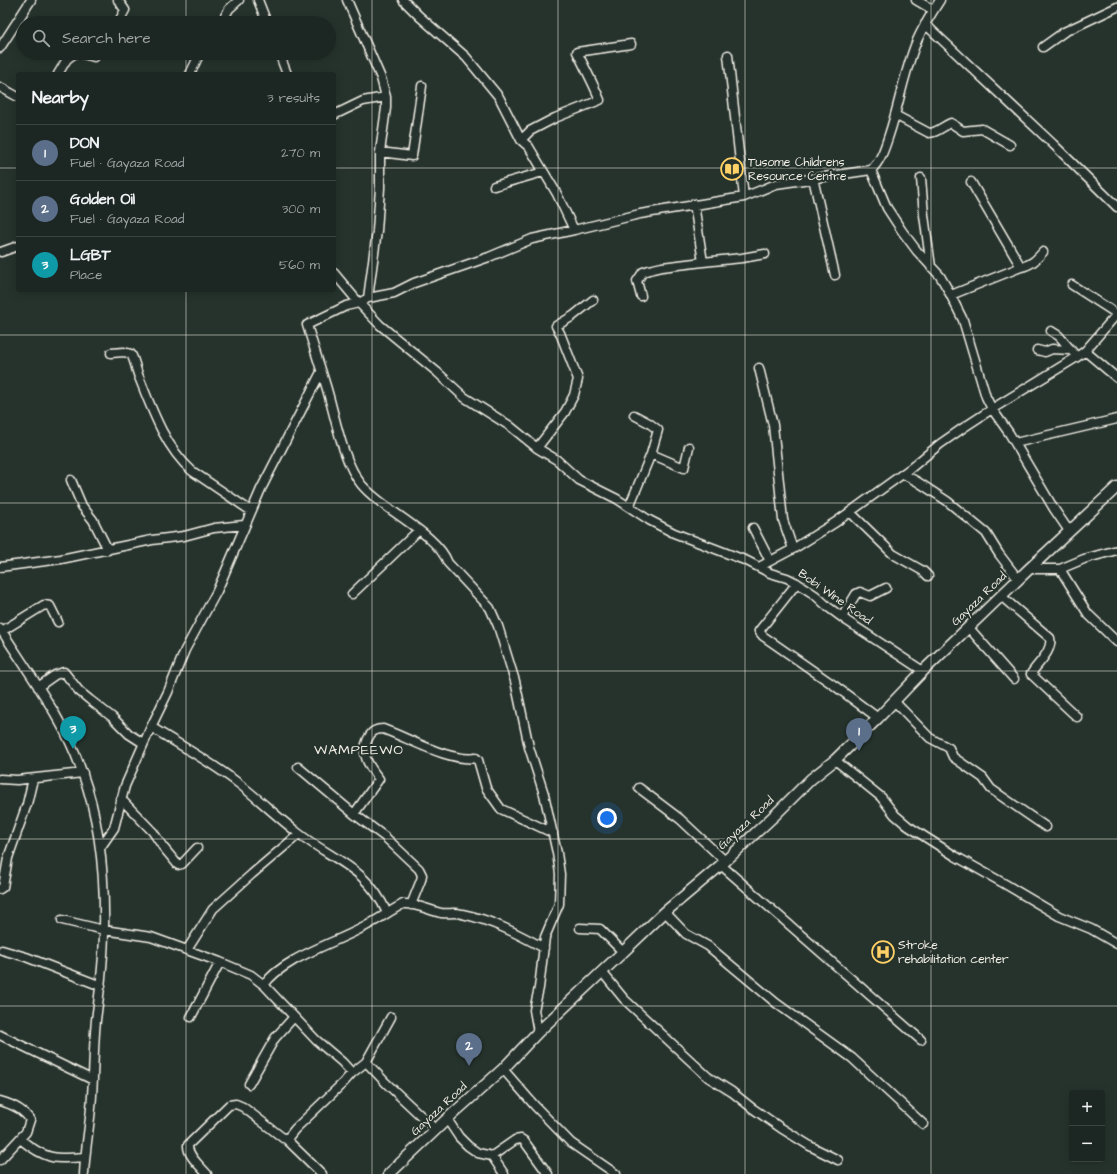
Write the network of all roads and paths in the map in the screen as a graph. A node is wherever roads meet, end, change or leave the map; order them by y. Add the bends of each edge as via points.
1 (31, 0) edge
2 (118, 0) edge
3 (239, 0) edge
4 (258, 0) edge
5 (347, 0) edge
6 (403, 0) edge
7 (916, 0) edge
8 (940, 0) edge
9 (1117, 6) edge
10 (933, 10) junction
11 (21, 16) edge
12 (122, 16) edge
13 (225, 16) edge
14 (264, 16) edge
15 (16, 23) edge
16 (925, 24) junction
17 (631, 44) dead end
18 (1043, 47) dead end
19 (0, 48) edge
20 (728, 55) dead end
21 (66, 60) edge
22 (197, 60) edge
23 (282, 60) edge
24 (59, 72) edge
25 (191, 72) edge
26 (286, 72) edge
27 (422, 86) dead end
28 (0, 87) edge
29 (16, 96) edge
30 (386, 97) junction
31 (336, 113) edge
32 (895, 115) junction
33 (521, 140) junction
34 (1010, 145) dead end
35 (380, 152) junction
36 (871, 170) junction
37 (543, 172) junction
38 (813, 178) junction
39 (921, 178) dead end
40 (971, 182) dead end
41 (494, 186) dead end
42 (744, 197) junction
43 (694, 204) junction
44 (1117, 207) edge
45 (574, 230) junction
46 (16, 247) edge
47 (1, 252) dead end
48 (1043, 252) dead end
49 (765, 254) dead end
50 (703, 262) junction
51 (931, 267) junction
52 (1020, 267) junction
53 (336, 275) edge
54 (835, 275) dead end
55 (1072, 285) dead end
56 (951, 295) junction
57 (641, 296) dead end
58 (368, 298) junction
59 (593, 300) dead end
60 (359, 303) junction
61 (1117, 314) edge
62 (1051, 331) dead end
63 (1038, 350) dead end
64 (1071, 350) junction
65 (1085, 351) junction
66 (111, 354) dead end
67 (1078, 357) junction
68 (759, 368) dead end
69 (321, 372) junction
70 (1117, 378) edge
71 (992, 409) junction
72 (634, 415) dead end
73 (1117, 419) edge
74 (1015, 443) junction
75 (690, 447) dead end
76 (537, 448) junction
77 (652, 454) junction
78 (903, 474) junction
79 (71, 480) dead end
80 (1117, 487) edge
81 (629, 507) junction
82 (251, 511) junction
83 (850, 512) junction
84 (244, 525) junction
85 (753, 528) dead end
86 (418, 531) junction
87 (1069, 531) junction
88 (793, 549) junction
89 (108, 550) junction
90 (1117, 550) edge
91 (770, 561) junction
92 (0, 567) edge
93 (759, 567) junction
94 (1029, 569) junction
95 (1060, 569) junction
96 (928, 576) dead end
97 (1018, 579) junction
98 (797, 583) junction
99 (886, 588) dead end
100 (352, 594) dead end
101 (1001, 596) junction
102 (842, 617) junction
103 (58, 622) dead end
104 (969, 628) junction
105 (1, 629) edge
106 (1117, 642) edge
107 (923, 671) junction
108 (1014, 679) dead end
109 (38, 687) junction
110 (894, 701) junction
111 (1077, 717) dead end
112 (878, 718) junction
113 (151, 727) junction
114 (143, 744) junction
115 (835, 760) junction
116 (298, 767) dead end
117 (83, 773) junction
118 (0, 779) edge
119 (33, 779) junction
120 (639, 788) dead end
121 (121, 800) junction
122 (354, 814) junction
123 (1046, 827) dead end
124 (553, 833) junction
125 (300, 834) junction
126 (100, 848) junction
127 (197, 848) dead end
128 (723, 863) junction
129 (0, 889) edge
130 (411, 905) junction
131 (665, 912) junction
132 (387, 913) junction
133 (62, 920) dead end
134 (580, 928) dead end
135 (104, 930) junction
136 (1117, 944) edge
137 (544, 948) junction
138 (2, 950) dead end
139 (187, 950) junction
140 (623, 952) junction
141 (220, 962) junction
142 (602, 972) junction
143 (264, 985) junction
144 (101, 986) junction
145 (294, 1016) junction
146 (191, 1017) dead end
147 (391, 1017) dead end
148 (538, 1032) junction
149 (0, 1035) edge
150 (921, 1040) dead end
151 (366, 1062) junction
152 (503, 1069) junction
153 (352, 1074) junction
154 (93, 1080) junction
155 (249, 1084) dead end
156 (0, 1101) edge
157 (447, 1119) junction
158 (923, 1124) dead end
159 (436, 1130) junction
160 (285, 1138) junction
161 (20, 1139) junction
162 (492, 1156) junction
163 (85, 1157) junction
164 (0, 1160) edge
165 (838, 1160) dead end
166 (84, 1174) edge
167 (206, 1174) edge
168 (322, 1174) edge
169 (389, 1174) edge
170 (504, 1174) edge
171 (548, 1174) edge
172 (616, 1174) edge

1 - 11 street
2 - 12 street via 125,10
3 - 13 street
4 - 14 street
5 - 30 street via 382,78
6 - 33 street via 466,57 500,96
7 - 10 street
8 - 10 street
9 - 18 street via 1064,32
10 - 16 street
15 - 19 street
16 - 32 street via 916,43
16 - 44 street
17 - 33 street via 578,52 600,100 555,118 530,131
20 - 42 street
21 - 24 street
22 - 25 street
23 - 26 street
27 - 35 street via 412,156
28 - 29 street
30 - 31 street via 363,101
30 - 35 street
32 - 34 street via 928,133 934,133 951,123 963,131 982,129
32 - 36 street via 883,152
33 - 37 street via 529,147
35 - 58 street via 377,231
36 - 38 street
36 - 51 street via 887,208
37 - 41 street
37 - 45 street
38 - 42 street via 776,184
38 - 54 street
39 - 51 street
40 - 52 street
42 - 43 street
43 - 45 street
43 - 50 street
45 - 58 street via 532,239 414,283 394,293
46 - 47 street
48 - 52 street via 1029,265
49 - 50 street
50 - 57 street via 643,272 638,281
51 - 56 street via 940,276
52 - 56 street
53 - 60 street, Bobi Wine Road
55 - 61 street
56 - 71 street via 964,320 986,397
58 - 60 street
59 - 76 street via 556,326 578,379 574,395 565,412
60 - 69 street via 346,306 307,325
60 - 76 street, Bobi Wine Road via 380,325 464,397 510,426
61 - 65 street
62 - 64 street
63 - 64 street
64 - 67 street
65 - 67 street
65 - 70 street
66 - 82 street via 131,354 160,426 184,464
67 - 71 street
68 - 88 street via 772,425 783,520
69 - 82 street
69 - 86 street via 341,440 356,478
71 - 74 street
71 - 78 street via 940,444
72 - 77 street via 658,430
73 - 74 street
74 - 87 street
75 - 77 street via 684,468
76 - 81 street, Bobi Wine Road via 557,460 579,480
77 - 81 street
78 - 83 street
78 - 97 street via 947,501 986,533
79 - 89 street via 82,506
80 - 87 main road, Gayaza Road
81 - 93 street, Bobi Wine Road via 674,533
82 - 84 street
83 - 88 street
83 - 96 street via 893,554
84 - 89 street via 214,528
84 - 113 street via 217,591 185,650
85 - 91 street
86 - 100 street
86 - 124 street via 434,543 446,556 448,563 490,608 515,681 529,748
87 - 94 main road, Gayaza Road
88 - 91 street
89 - 92 street
90 - 95 street
91 - 93 street
93 - 98 street, Bobi Wine Road
94 - 95 street
94 - 97 main road, Gayaza Road
95 - 106 street via 1088,614
97 - 101 main road, Gayaza Road
98 - 102 street, Bobi Wine Road
98 - 112 street via 759,631
99 - 102 street via 870,596 860,592 856,594
101 - 104 main road, Gayaza Road
101 - 111 street via 1050,638 1050,645 1044,657 1031,674
102 - 107 street, Bobi Wine Road
103 - 105 street via 50,606 44,605
104 - 107 main road, Gayaza Road
104 - 108 street
105 - 109 street
107 - 110 main road, Gayaza Road
109 - 114 street via 64,672 79,691
109 - 117 street via 59,722
110 - 112 main road, Gayaza Road
110 - 123 street via 930,738 949,748 953,757 983,778 991,789
112 - 115 main road, Gayaza Road
113 - 114 street
113 - 125 street via 231,777
114 - 121 street
115 - 128 main road, Gayaza Road
115 - 136 street via 881,797 895,815 908,826 1058,916 1091,929
116 - 122 street
117 - 119 street
117 - 126 street
118 - 119 street
119 - 129 street via 8,858 3,887
120 - 128 street via 680,819
121 - 126 street via 114,828
121 - 127 street via 153,832 178,865 188,859
122 - 124 street via 379,779 368,765 365,743 372,732 384,729 444,754 476,758 486,788 501,808
122 - 130 street via 385,837 419,869 421,880
124 - 137 street via 560,874 559,904
125 - 132 street via 358,872 377,894
125 - 139 street via 216,905
126 - 135 street
128 - 131 main road, Gayaza Road
128 - 150 street
130 - 132 street via 403,904
130 - 137 street via 486,921
131 - 140 main road, Gayaza Road
131 - 158 street via 686,934 708,946 776,1003 852,1058
132 - 143 street via 359,930 286,965 273,973
133 - 135 street
134 - 140 street via 600,929
135 - 139 street via 145,935
135 - 144 street
137 - 148 street via 534,1010
138 - 144 street
139 - 141 street
140 - 142 main road, Gayaza Road
141 - 143 street via 247,973
141 - 146 street
142 - 148 main road, Gayaza Road
142 - 165 street via 624,999 708,1077 781,1128
143 - 145 street
144 - 154 street
145 - 153 street
145 - 155 street via 275,1038
147 - 151 street
148 - 152 main road, Gayaza Road
149 - 154 street
151 - 153 street
151 - 159 street
152 - 157 main road, Gayaza Road
152 - 172 street via 571,1143
153 - 160 street via 287,1139
154 - 163 street
156 - 161 street via 21,1111 30,1120 26,1132
157 - 159 main road, Gayaza Road
157 - 162 street via 468,1146 478,1153
159 - 169 main road, Gayaza Road
160 - 167 street via 243,1107 231,1104 188,1145 189,1153
160 - 168 street
161 - 163 street via 39,1152 54,1158
161 - 164 street
162 - 170 street
162 - 171 street via 514,1140 521,1139
163 - 166 street

